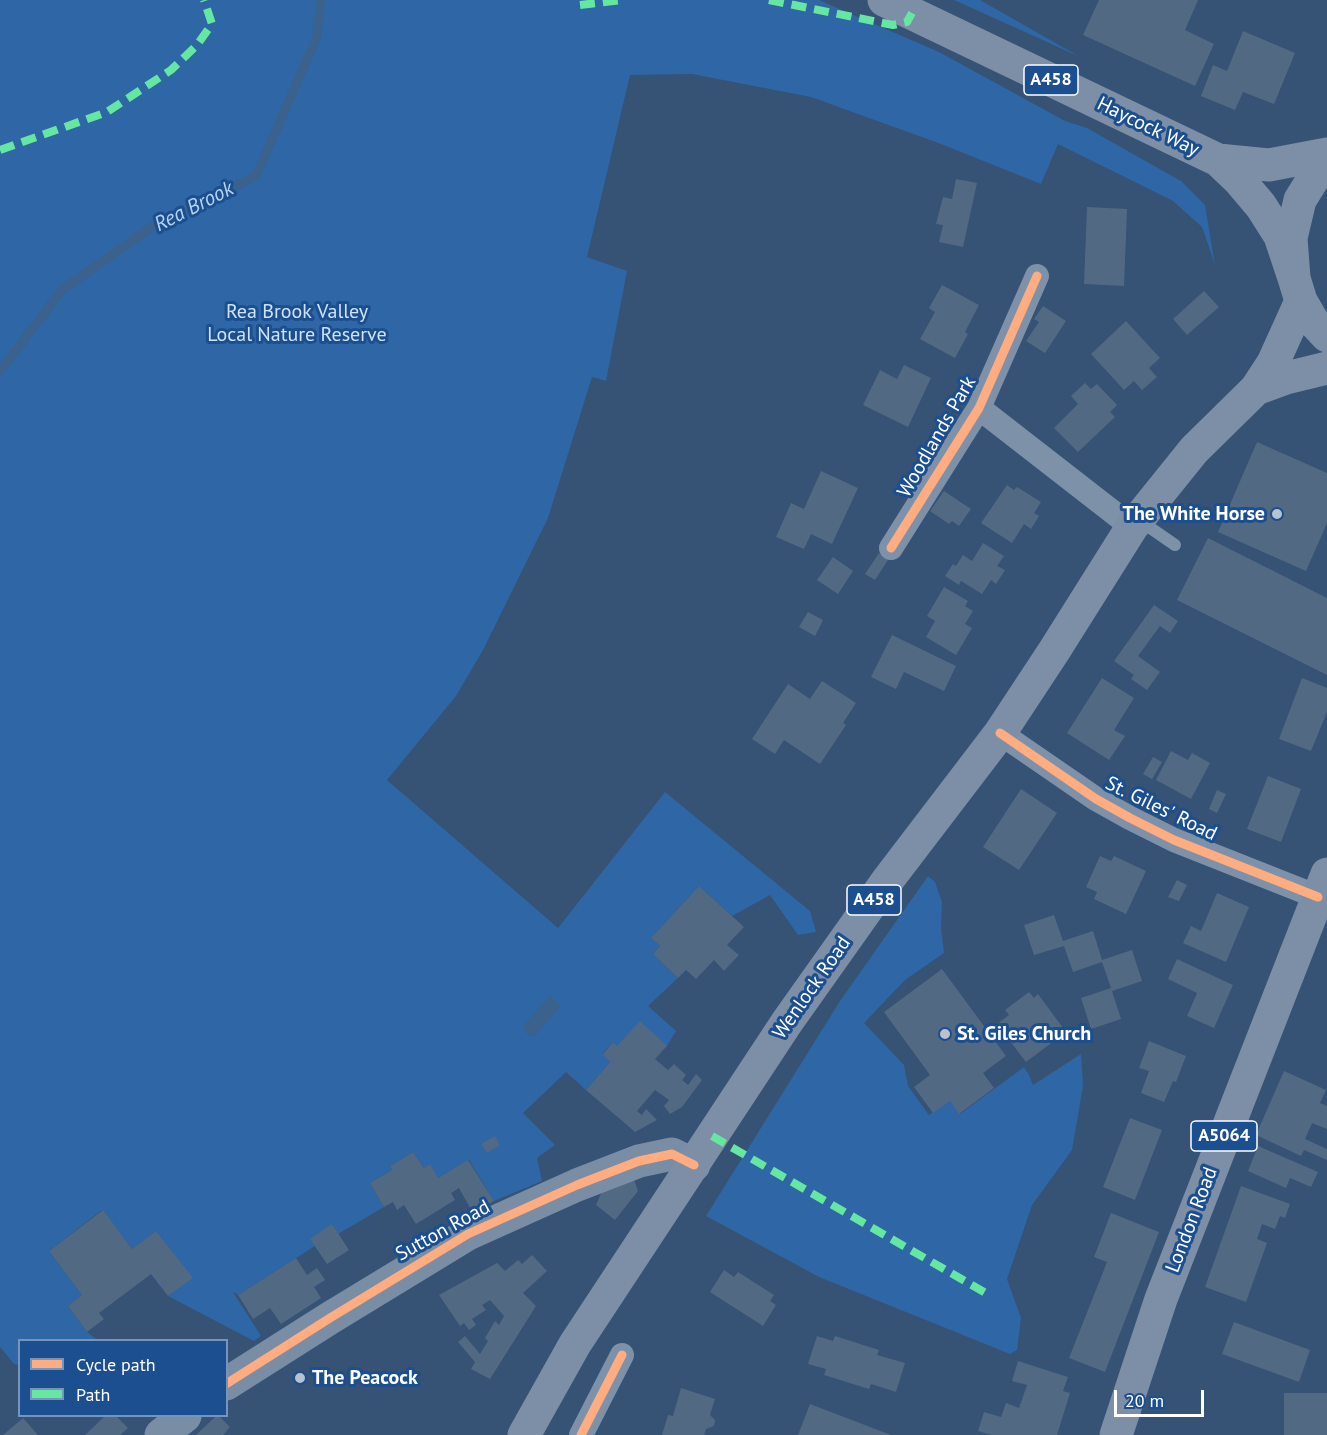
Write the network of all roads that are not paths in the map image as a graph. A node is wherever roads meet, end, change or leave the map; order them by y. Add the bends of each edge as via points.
1 (884, 0) edge
2 (1327, 154) edge
3 (1327, 159) edge
4 (1218, 160) junction
5 (1037, 276) dead end
6 (1298, 289) junction
7 (1327, 336) edge
8 (1327, 368) edge
9 (1256, 389) junction
10 (979, 408) junction
11 (1135, 523) junction
12 (1175, 545) dead end
13 (891, 548) dead end
14 (1000, 733) junction
15 (1322, 886) edge
16 (694, 1165) junction
17 (622, 1354) dead end
18 (228, 1383) edge
19 (184, 1417) edge
20 (161, 1435) edge
21 (524, 1435) edge
22 (581, 1435) edge
23 (1116, 1435) edge

1 - 4 main road, Haycock Way / A458
2 - 4 main road, Haycock Way / A458 via 1269,165
3 - 6 main road, A458 via 1300,200 1291,238
4 - 6 main road, Haycock Way / A458 via 1261,206 1280,236
5 - 10 street, Woodlands Park
6 - 7 main road, A458 via 1312,320
6 - 9 main road, Wenlock Road / A458 via 1273,363
8 - 9 main road, Wenlock Road / A458
9 - 11 main road, Wenlock Road / A458 via 1194,450
10 - 11 street, Woodlands Park
10 - 13 street, Woodlands Park
11 - 12 lane
11 - 14 main road, Wenlock Road / A458
14 - 15 street, St. Giles' Road via 1096,799 1174,840
14 - 16 main road, Wenlock Road / A458 via 886,881
15 - 23 main road, London Road / A5064 via 1161,1299
16 - 18 street, Sutton Road via 672,1154 639,1161 468,1234
16 - 21 main road, Wenlock Road / A458 via 575,1344
17 - 22 street
19 - 20 street

